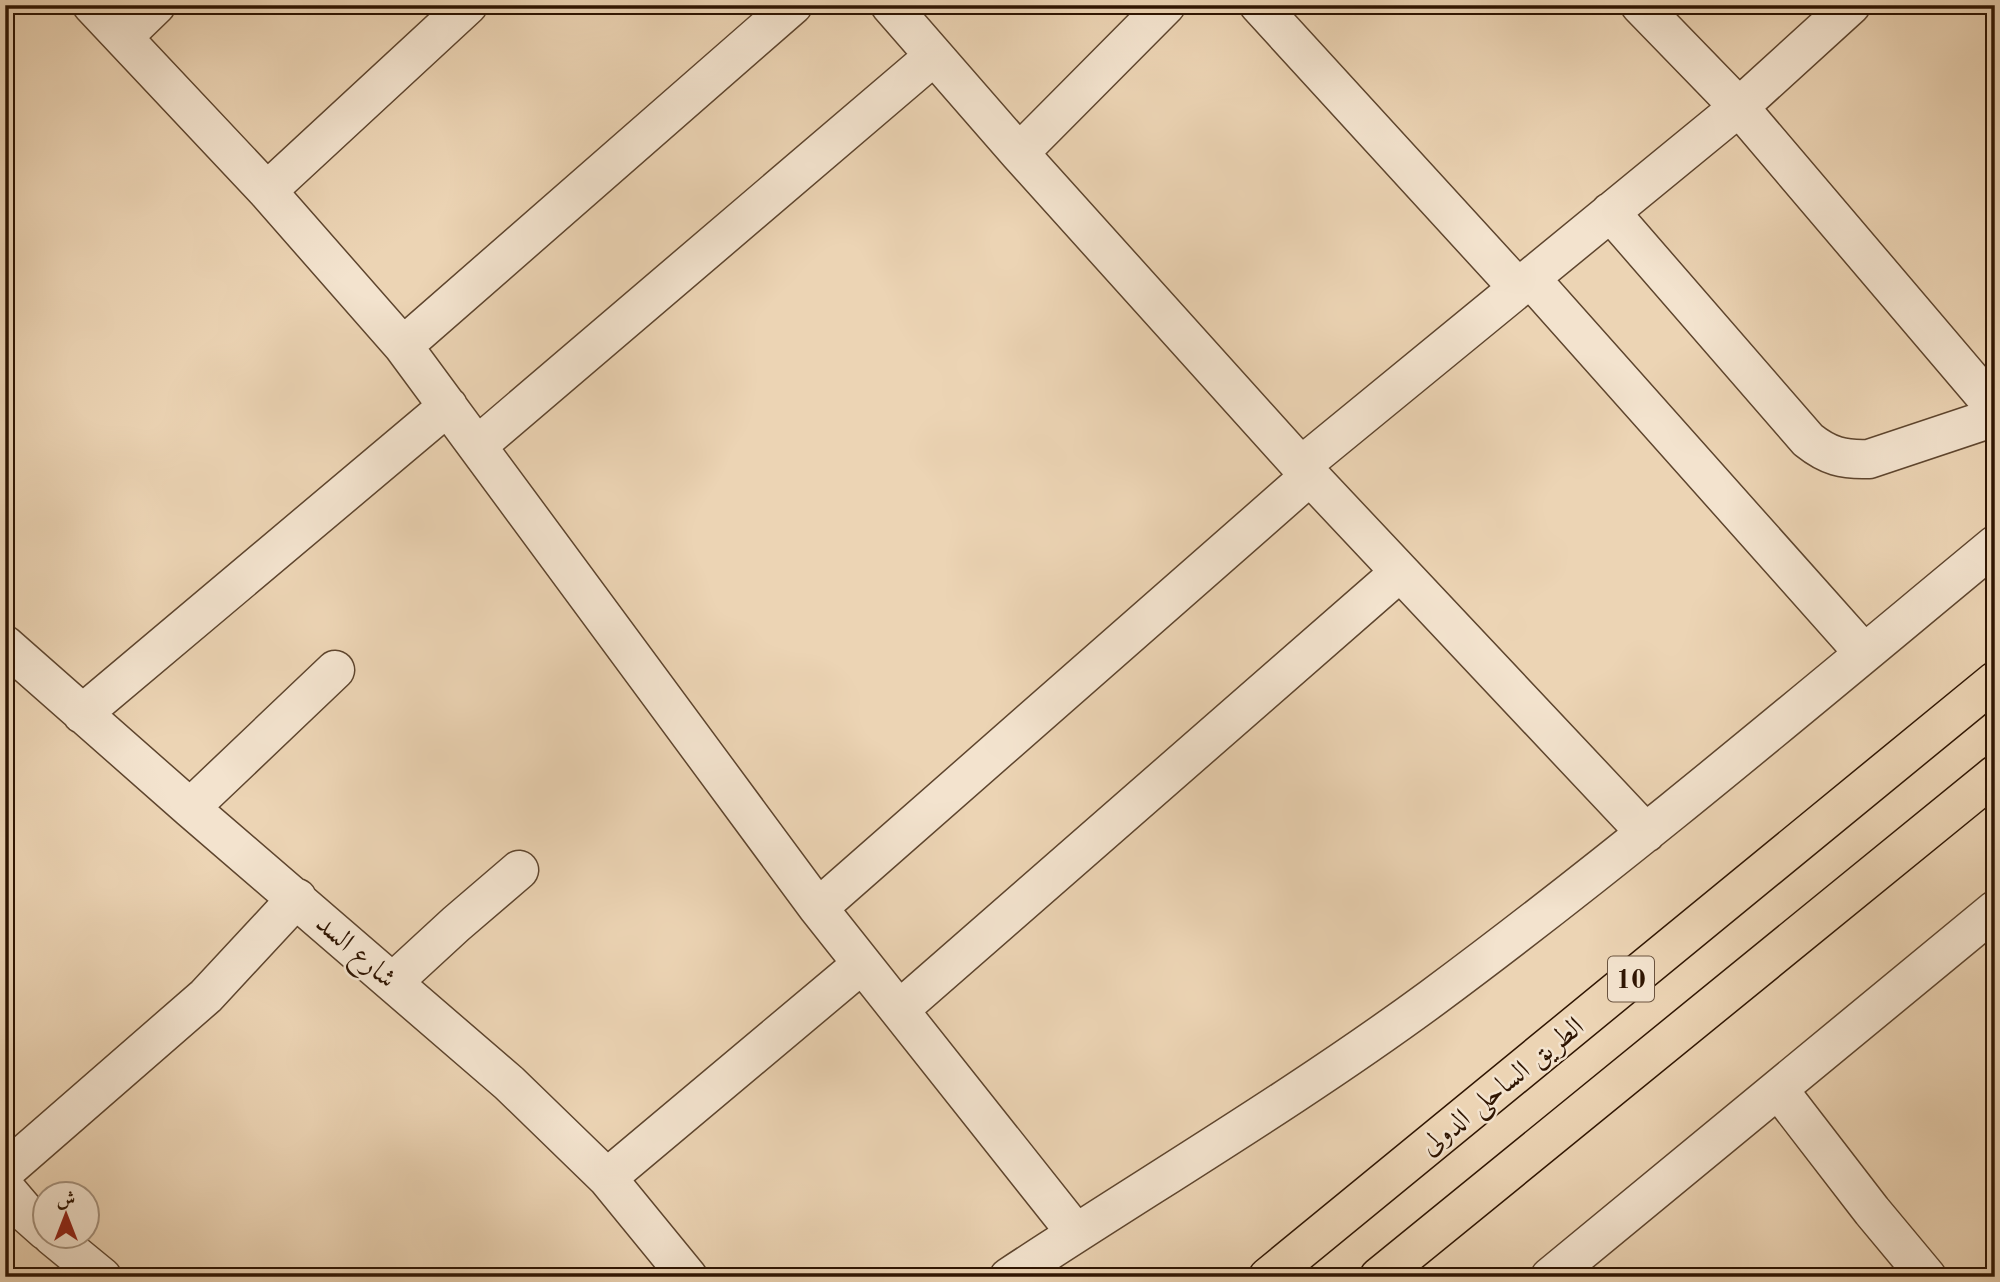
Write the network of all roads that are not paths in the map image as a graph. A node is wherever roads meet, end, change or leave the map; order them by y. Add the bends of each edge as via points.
1 (92, 5) edge
2 (156, 5) edge
3 (468, 5) edge
4 (793, 5) edge
5 (890, 5) edge
6 (1166, 5) edge
7 (1259, 5) edge
8 (1640, 5) edge
9 (1851, 5) edge
10 (123, 37) junction
11 (934, 56) junction
12 (1739, 107) junction
13 (1019, 153) junction
14 (267, 191) junction
15 (1610, 212) junction
16 (1524, 283) junction
17 (403, 346) junction
18 (448, 406) junction
19 (1995, 408) edge
20 (1995, 417) edge
21 (477, 446) junction
22 (1306, 471) junction
23 (1995, 545) edge
24 (1399, 573) junction
25 (5, 645) edge
26 (1864, 653) junction
27 (335, 670) dead end
28 (1995, 681) edge
29 (82, 715) junction
30 (1995, 775) edge
31 (190, 808) junction
32 (1646, 833) junction
33 (519, 870) dead end
34 (297, 898) junction
35 (818, 908) junction
36 (1994, 913) edge
37 (862, 964) junction
38 (393, 982) junction
39 (899, 1010) junction
40 (1778, 1089) junction
41 (5, 1171) edge
42 (607, 1178) junction
43 (5, 1188) edge
44 (32, 1219) edge
45 (1076, 1233) junction
46 (68, 1250) edge
47 (102, 1277) edge
48 (688, 1277) edge
49 (1009, 1277) edge
50 (1268, 1277) edge
51 (1379, 1277) edge
52 (1550, 1277) edge
53 (1927, 1277) edge

1 - 10 street
2 - 10 street
3 - 14 street
4 - 17 street
5 - 11 street
6 - 13 street
7 - 16 street
8 - 12 street
9 - 12 street
10 - 14 street
11 - 13 street
11 - 21 street
12 - 15 street
12 - 19 street
13 - 22 street
14 - 17 street
15 - 16 street
15 - 20 street via 1808,440 1826,454 1847,460 1869,459
16 - 22 street
16 - 26 street
17 - 18 street
18 - 21 street
18 - 29 street
21 - 35 street
22 - 24 street
22 - 35 street
23 - 26 street
24 - 32 street
24 - 39 street
25 - 29 street, شارع السد
26 - 32 street
27 - 31 street
28 - 50 highway, الطريق الساحلى الدولى / 10
29 - 31 street, شارع السد
30 - 51 highway, 10
31 - 34 street, شارع السد
32 - 45 street via 1376,1037
33 - 38 street
34 - 38 street, شارع السد
34 - 41 street via 206,996
35 - 37 street
36 - 40 street
37 - 39 street
37 - 42 street
38 - 42 street, شارع السد via 509,1083
39 - 45 street
40 - 52 street
40 - 53 street
42 - 48 street, شارع السد
43 - 44 street
45 - 49 street
46 - 47 street

